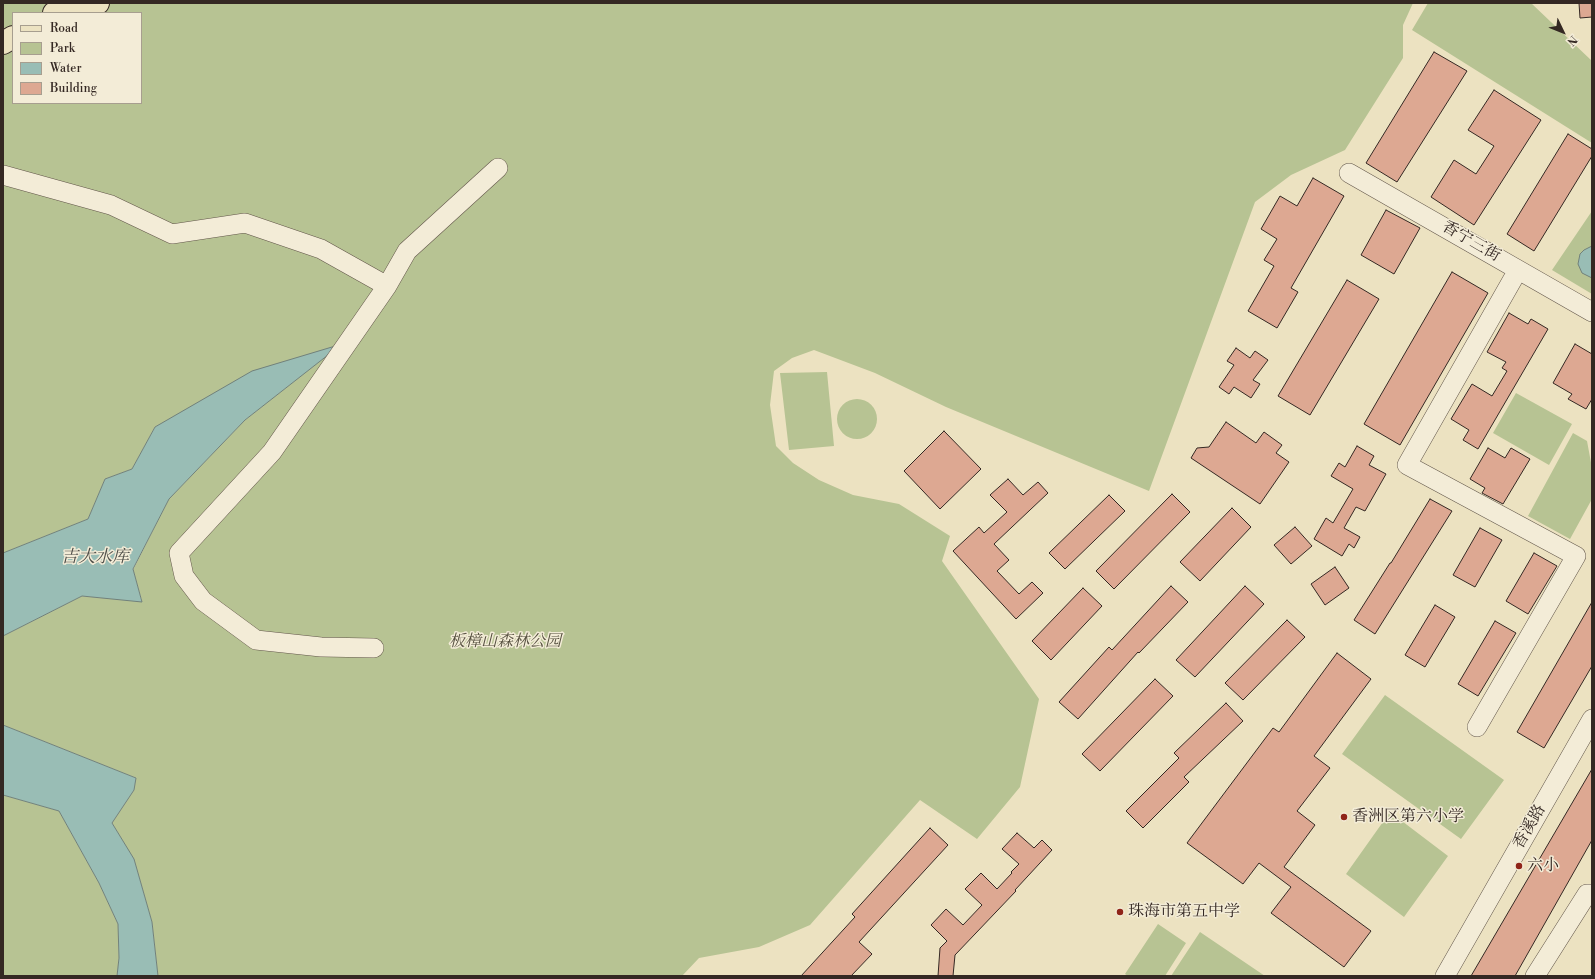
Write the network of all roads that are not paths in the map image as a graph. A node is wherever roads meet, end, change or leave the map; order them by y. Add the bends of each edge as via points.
1 (70, 3) edge
2 (98, 3) edge
3 (56, 12) edge
4 (83, 12) edge
5 (12, 38) edge
6 (3, 43) edge
7 (498, 168) dead end
8 (1349, 173) dead end
9 (3, 175) edge
10 (1518, 270) junction
11 (387, 286) junction
12 (1592, 312) edge
13 (374, 648) dead end
14 (1592, 719) edge
15 (1477, 726) dead end
16 (1592, 894) edge
17 (1444, 976) edge
18 (1535, 976) edge

1 - 3 main road
2 - 4 main road
5 - 6 main road
7 - 11 street via 407,251
8 - 10 street, 香宁三街
9 - 11 street via 111,205 172,234 245,223 321,249
10 - 12 street, 香宁三街
10 - 15 street via 1407,465 1576,556
11 - 13 street via 272,452 178,553 184,576 203,600 256,640 321,647
14 - 17 street, 香溪路
16 - 18 street via 1587,894

